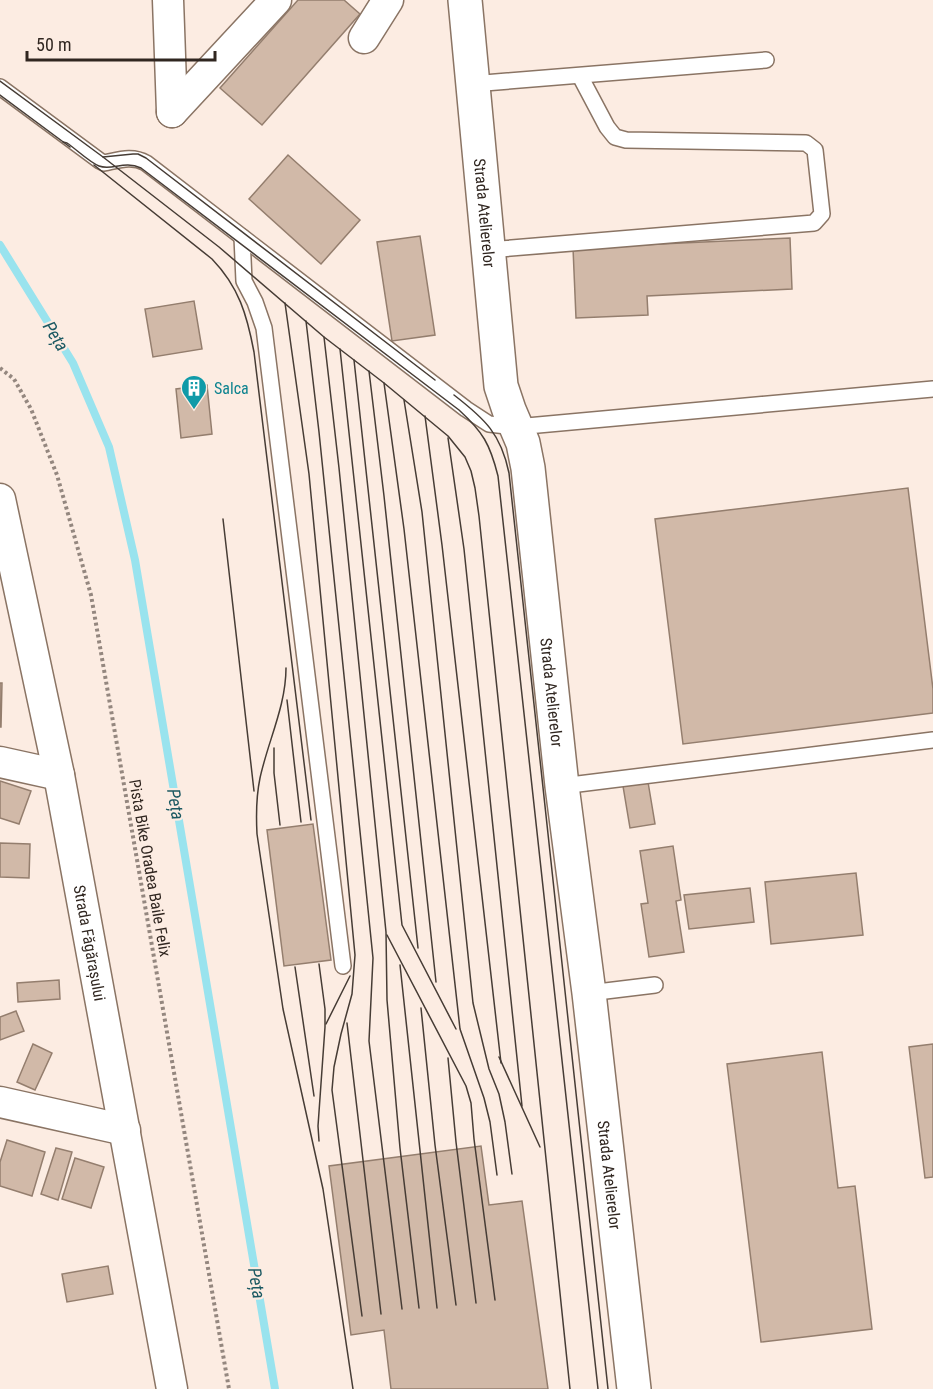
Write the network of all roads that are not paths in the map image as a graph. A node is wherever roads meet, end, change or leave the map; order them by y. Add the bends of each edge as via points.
1 (168, 0) edge
2 (276, 0) edge
3 (388, 0) edge
4 (465, 0) edge
5 (364, 38) dead end
6 (766, 60) dead end
7 (580, 76) junction
8 (472, 84) junction
9 (0, 87) edge
10 (242, 237) junction
11 (488, 250) junction
12 (933, 389) edge
13 (516, 427) junction
14 (0, 499) edge
15 (933, 740) edge
16 (0, 762) edge
17 (59, 775) junction
18 (562, 786) junction
19 (343, 966) dead end
20 (655, 986) dead end
21 (589, 993) junction
22 (0, 1102) edge
23 (125, 1130) junction
24 (172, 1389) edge
25 (634, 1389) edge

1 - 2 street via 172,112
3 - 5 street
4 - 8 main road, Strada Atelierelor
6 - 7 lane
7 - 8 lane
7 - 11 lane via 615,137 806,143 815,150 822,214 814,223
8 - 11 main road, Strada Atelierelor
9 - 10 lane via 100,161 132,158 146,163
10 - 13 lane via 466,409 489,424
10 - 19 lane via 244,281 264,328
11 - 13 main road, Strada Atelierelor via 501,386
12 - 13 lane
13 - 18 main road, Strada Atelierelor via 528,468
14 - 17 street, Strada Făgărașului
15 - 18 lane
16 - 17 street
17 - 23 street, Strada Făgărașului
18 - 21 main road, Strada Atelierelor
20 - 21 lane
21 - 25 main road, Strada Atelierelor
22 - 23 street
23 - 24 street, Strada Făgărașului

